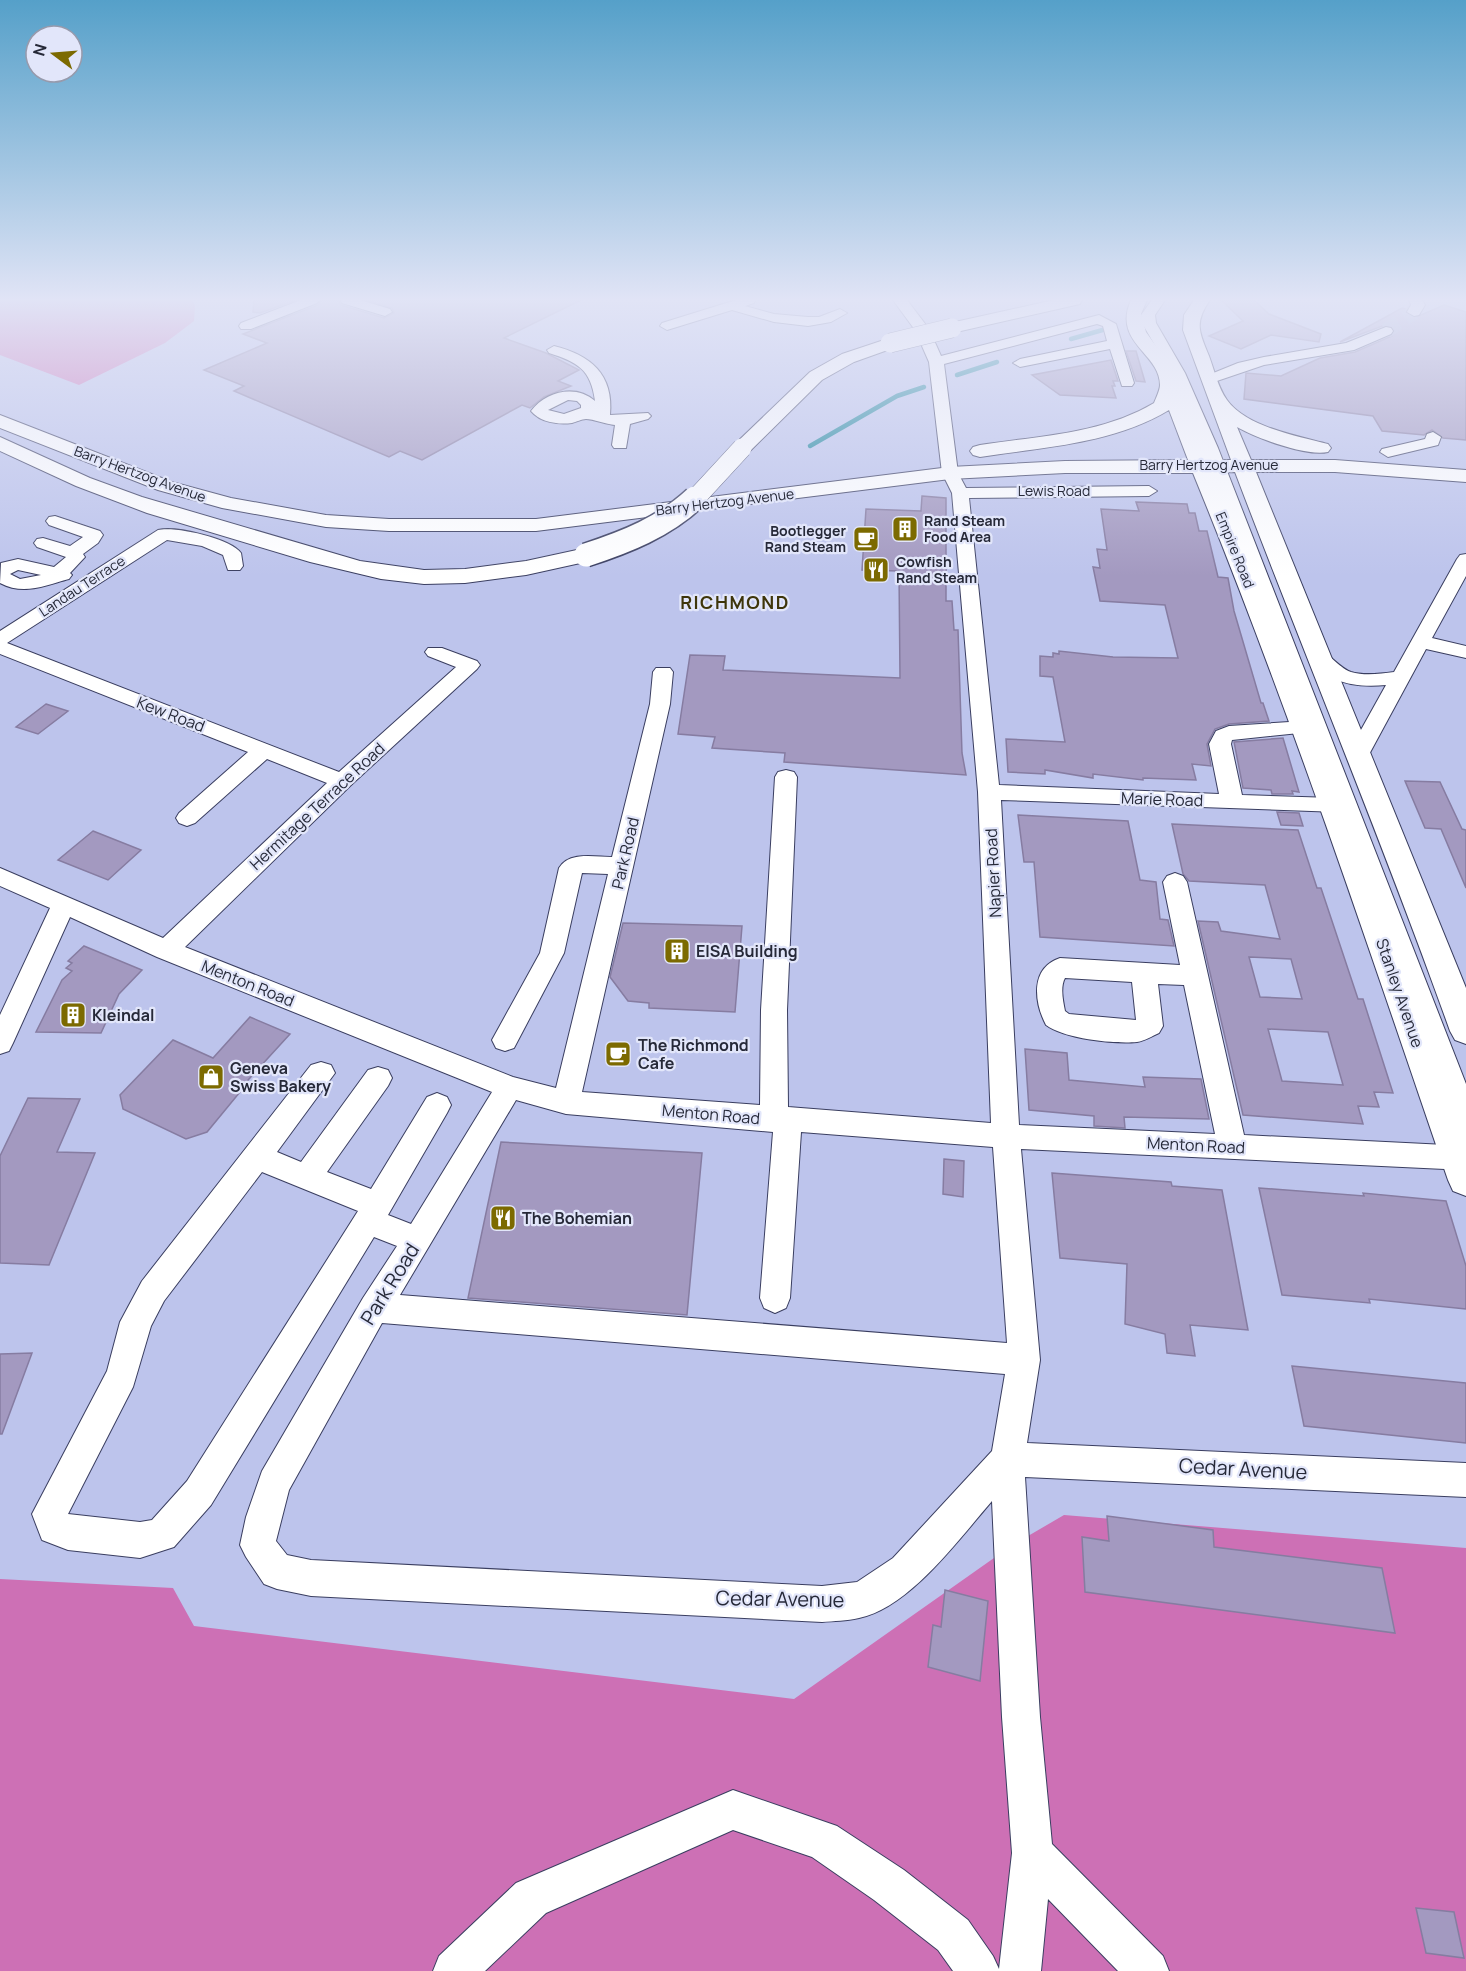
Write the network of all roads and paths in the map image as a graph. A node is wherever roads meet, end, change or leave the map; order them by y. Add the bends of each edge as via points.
1 (602, 392) edge
2 (800, 392) edge
3 (940, 392) edge
4 (1167, 392) edge
5 (1173, 392) edge
6 (1185, 392) edge
7 (1216, 392) edge
8 (0, 402) edge
9 (1220, 403) junction
10 (585, 414) dead end
11 (643, 416) dead end
12 (602, 419) junction
13 (0, 421) edge
14 (623, 421) junction
15 (1433, 437) dead end
16 (0, 443) edge
17 (620, 445) dead end
18 (1321, 448) junction
19 (981, 451) junction
20 (1388, 452) junction
21 (138, 454) dead end
22 (1240, 456) junction
23 (1205, 457) junction
24 (1466, 459) edge
25 (952, 473) junction
26 (199, 475) dead end
27 (1466, 476) edge
28 (1149, 491) dead end
29 (55, 521) dead end
30 (43, 543) dead end
31 (1466, 559) edge
32 (65, 564) junction
33 (234, 566) dead end
34 (0, 575) edge
35 (92, 580) junction
36 (0, 639) edge
37 (1422, 642) junction
38 (0, 646) edge
39 (435, 652) dead end
40 (1466, 652) edge
41 (1317, 656) junction
42 (663, 672) dead end
43 (1402, 677) junction
44 (1303, 727) junction
45 (264, 750) junction
46 (1358, 755) junction
47 (786, 777) dead end
48 (342, 781) junction
49 (989, 792) junction
50 (1233, 802) junction
51 (1334, 806) junction
52 (187, 818) dead end
53 (622, 866) junction
54 (0, 876) edge
55 (1174, 882) dead end
56 (63, 904) junction
57 (166, 950) junction
58 (1144, 972) dead end
59 (1195, 976) junction
60 (1466, 1032) edge
61 (505, 1040) dead end
62 (0, 1043) edge
63 (321, 1073) dead end
64 (378, 1078) dead end
65 (509, 1087) junction
66 (566, 1102) junction
67 (437, 1105) dead end
68 (781, 1120) junction
69 (1466, 1120) edge
70 (1006, 1136) junction
71 (1232, 1146) junction
72 (256, 1157) junction
73 (1463, 1165) edge
74 (307, 1177) junction
75 (373, 1213) junction
76 (418, 1240) junction
77 (775, 1298) dead end
78 (374, 1308) junction
79 (1024, 1360) junction
80 (1007, 1458) junction
81 (1466, 1480) edge
82 (274, 1483) joint
83 (1032, 1853) junction
84 (454, 1971) edge
85 (978, 1971) edge
86 (1020, 1971) edge
87 (1148, 1971) edge

1 - 12 street
2 - 16 main road, bridge via 665,522 586,555 538,566 456,576 426,577 364,569 290,549 126,498
3 - 25 street, Napier Road
4 - 19 main road via 1163,406 1134,422
5 - 23 main road, Empire Road
6 - 23 street
7 - 9 main road
8 - 21 main road, Barry Hertzog Avenue
9 - 18 main road via 1260,433
9 - 22 main road
10 - 12 street
11 - 14 street
12 - 14 street
13 - 25 main road, Barry Hertzog Avenue via 198,496 274,513 388,525 559,522
14 - 17 street
15 - 20 street via 1432,442 1424,445
18 - 20 main road, Barry Hertzog Avenue
18 - 22 main road, Barry Hertzog Avenue
19 - 23 main road, Barry Hertzog Avenue
19 - 25 main road, Barry Hertzog Avenue
20 - 24 main road, Barry Hertzog Avenue
22 - 23 main road, Barry Hertzog Avenue
22 - 27 main road, Barry Hertzog Avenue
22 - 41 main road
23 - 25 main road, Barry Hertzog Avenue
23 - 44 main road, Empire Road
23 - 69 street via 1266,588
25 - 26 main road, Barry Hertzog Avenue via 818,475 554,506 466,508 313,500
25 - 28 street, Lewis Road
25 - 49 street, Napier Road
29 - 32 street via 94,535
30 - 32 street
31 - 37 street
32 - 34 street via 31,586
32 - 35 street
33 - 35 street, Landau Terrace via 232,553 220,546 164,534
35 - 36 street, Landau Terrace
37 - 40 street
37 - 43 street
38 - 45 street, Kew Road
39 - 48 street, Hermitage Terrace Road via 470,665
41 - 43 street via 1336,672 1354,679
41 - 46 main road
42 - 53 street, Park Road via 660,704
43 - 46 street
44 - 50 street via 1223,736 1220,744
44 - 51 main road, Empire Road
45 - 48 street, Kew Road
45 - 52 street
46 - 60 main road
47 - 68 street via 774,1010
48 - 57 street, Hermitage Terrace Road
49 - 50 street, Marie Road
49 - 70 street, Napier Road
50 - 51 street, Marie Road
51 - 73 main road, Stanley Avenue
53 - 61 street via 572,868 552,953
53 - 66 street, Park Road
54 - 56 street, Menton Road
55 - 59 street
56 - 57 street, Menton Road
56 - 62 street
57 - 65 street, Menton Road
58 - 59 street
59 - 71 street
63 - 72 street
64 - 74 street
65 - 66 street, Menton Road
65 - 76 street, Park Road
66 - 68 street, Menton Road
67 - 75 street
68 - 70 street, Menton Road
68 - 77 street
70 - 71 street, Menton Road
70 - 79 street, Napier Road
71 - 73 street, Menton Road
72 - 74 street
72 - 75 street via 153,1291 136,1322 122,1376 49,1514 54,1528 140,1540 162,1535 199,1492
74 - 75 street
75 - 76 street
76 - 78 street, Park Road
78 - 79 street
78 - 82 street, Park Road
79 - 80 street, Napier Road
80 - 81 street, Cedar Avenue
80 - 82 street, Cedar Avenue via 906,1571 860,1600 822,1604 311,1578 277,1571 258,1545
80 - 83 street, Napier Road
83 - 86 street, Napier Road
83 - 87 street
84 - 85 street via 531,1898 733,1810 823,1840 953,1935

